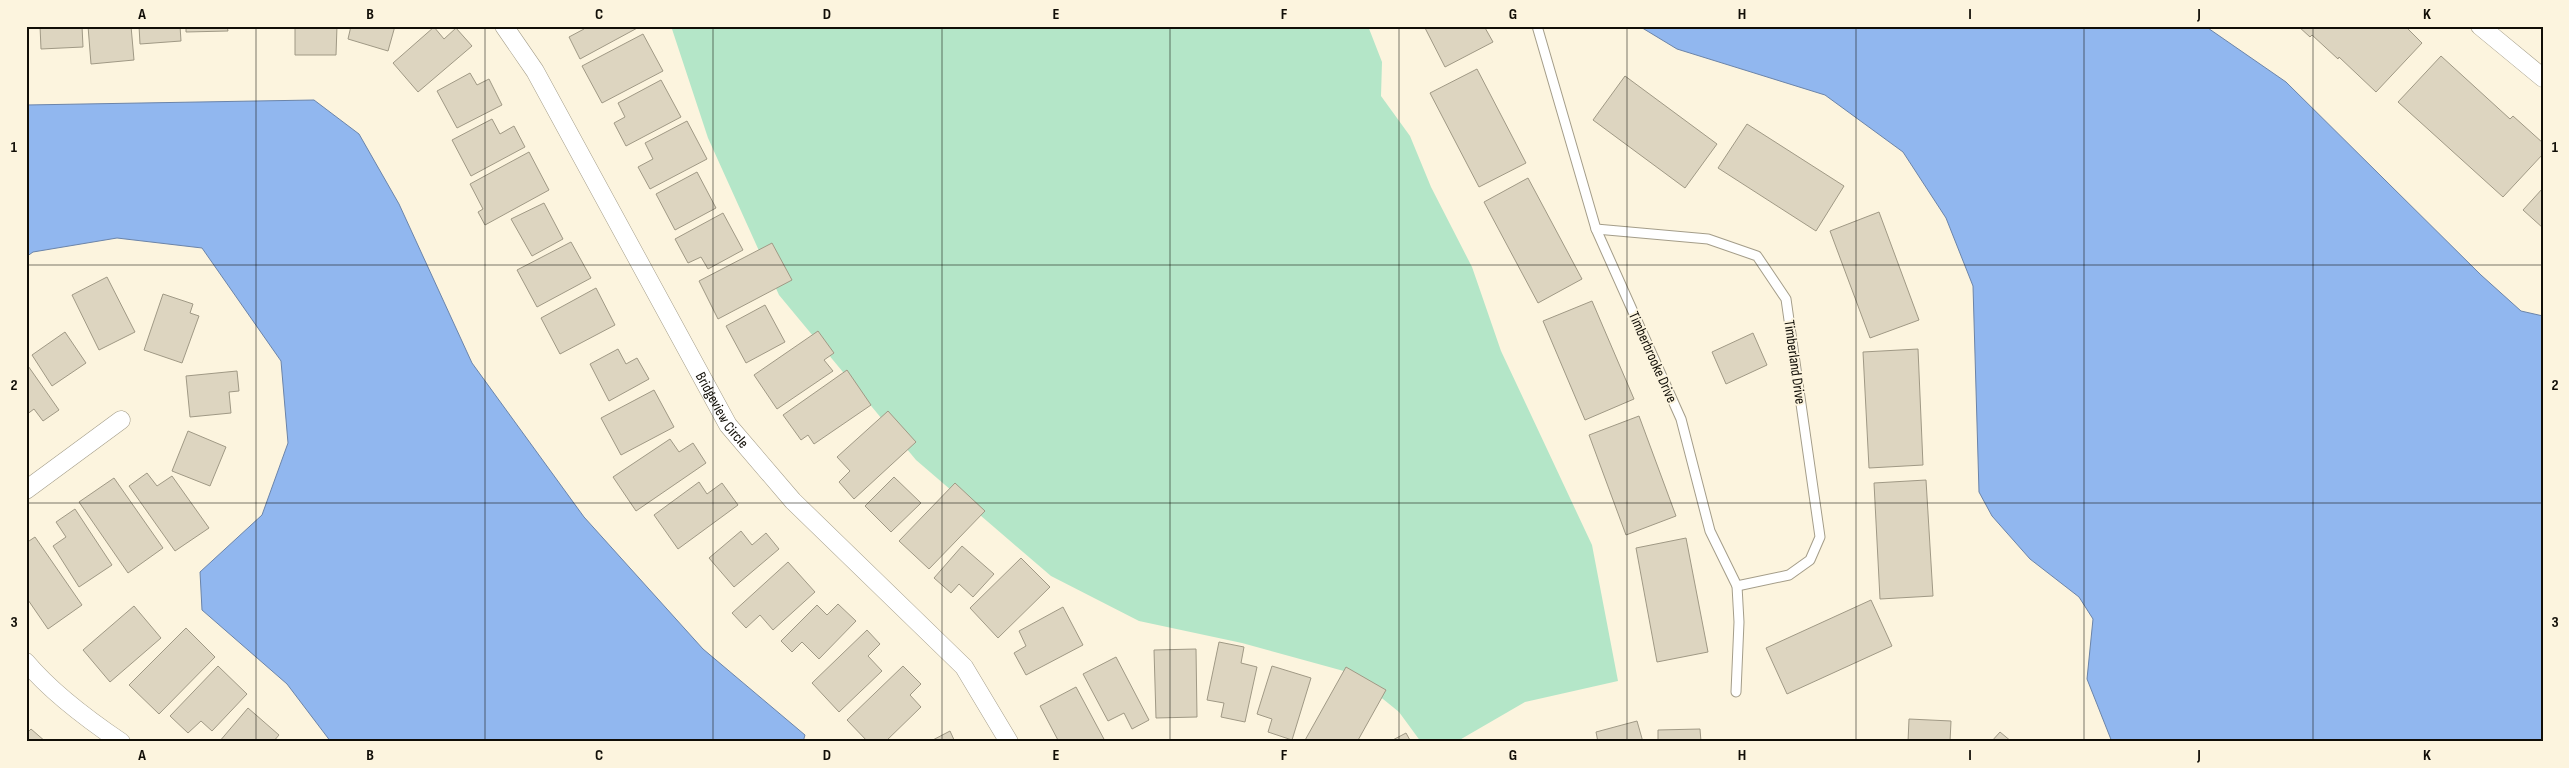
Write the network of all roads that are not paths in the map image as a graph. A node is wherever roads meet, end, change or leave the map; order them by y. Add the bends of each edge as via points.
1 (504, 26) edge
2 (1537, 26) edge
3 (2480, 26) edge
4 (2543, 78) edge
5 (1596, 229) junction
6 (122, 420) dead end
7 (26, 490) edge
8 (1737, 586) junction
9 (26, 662) edge
10 (1736, 692) dead end
11 (120, 742) edge
12 (1010, 742) edge

1 - 12 street, Bridgeview Circle via 534,71 728,426 793,500 964,667
2 - 5 lane, Timberbrooke Drive
3 - 4 street
5 - 8 lane, Timberbrooke Drive via 1681,418 1710,531
5 - 8 lane, Timberland Drive via 1708,239 1757,256 1786,299 1820,537 1810,560 1789,575
6 - 7 street
8 - 10 lane, Timberbrooke Drive
9 - 11 street via 96,726

